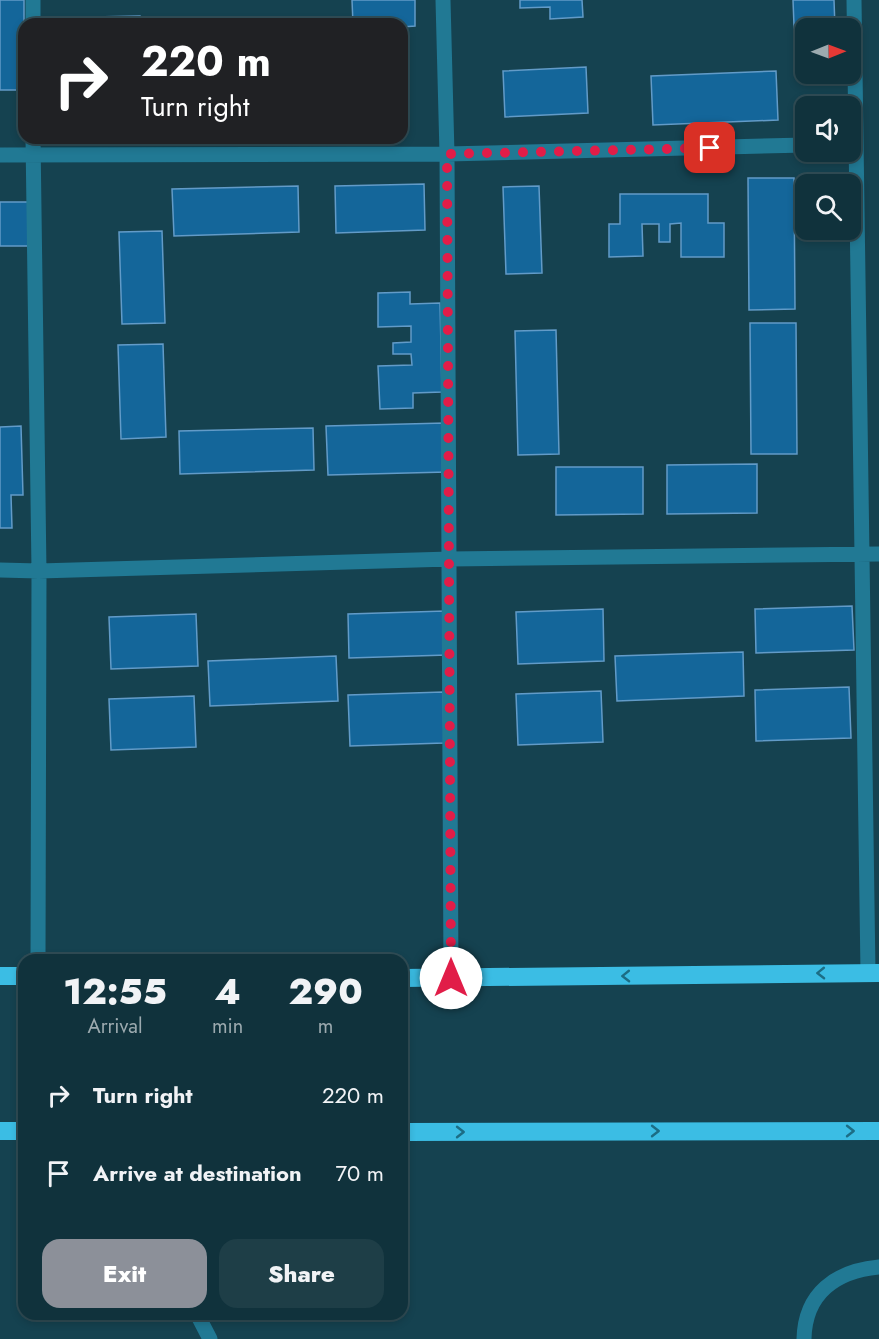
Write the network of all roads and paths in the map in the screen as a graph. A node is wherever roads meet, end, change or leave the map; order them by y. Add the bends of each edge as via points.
1 (33, 0) edge
2 (443, 0) edge
3 (854, 0) edge
4 (33, 18) edge
5 (853, 96) edge
6 (33, 144) edge
7 (795, 145) edge
8 (447, 154) junction
9 (0, 155) edge
10 (33, 155) junction
11 (853, 162) edge
12 (861, 553) junction
13 (879, 554) edge
14 (450, 559) junction
15 (0, 570) edge
16 (39, 571) junction
17 (38, 954) edge
18 (873, 973) edge
19 (0, 976) edge
20 (18, 976) edge
21 (408, 978) edge
22 (451, 978) junction
23 (0, 1131) edge
24 (18, 1131) edge
25 (879, 1131) edge
26 (408, 1132) edge
27 (879, 1267) edge
28 (200, 1320) edge
29 (210, 1339) edge
30 (804, 1339) edge

1 - 4 street
2 - 8 street
3 - 5 street
6 - 10 street
7 - 8 street
8 - 10 street
8 - 14 street
9 - 10 street
10 - 16 street
11 - 12 street
12 - 13 street
12 - 14 street
12 - 18 street
14 - 16 street
14 - 22 street
15 - 16 street
16 - 17 street
18 -> 22 highway
19 - 20 highway
21 - 22 highway
23 - 24 highway
26 -> 25 highway
27 - 30 street via 862,1269 828,1283 813,1301
28 - 29 street

